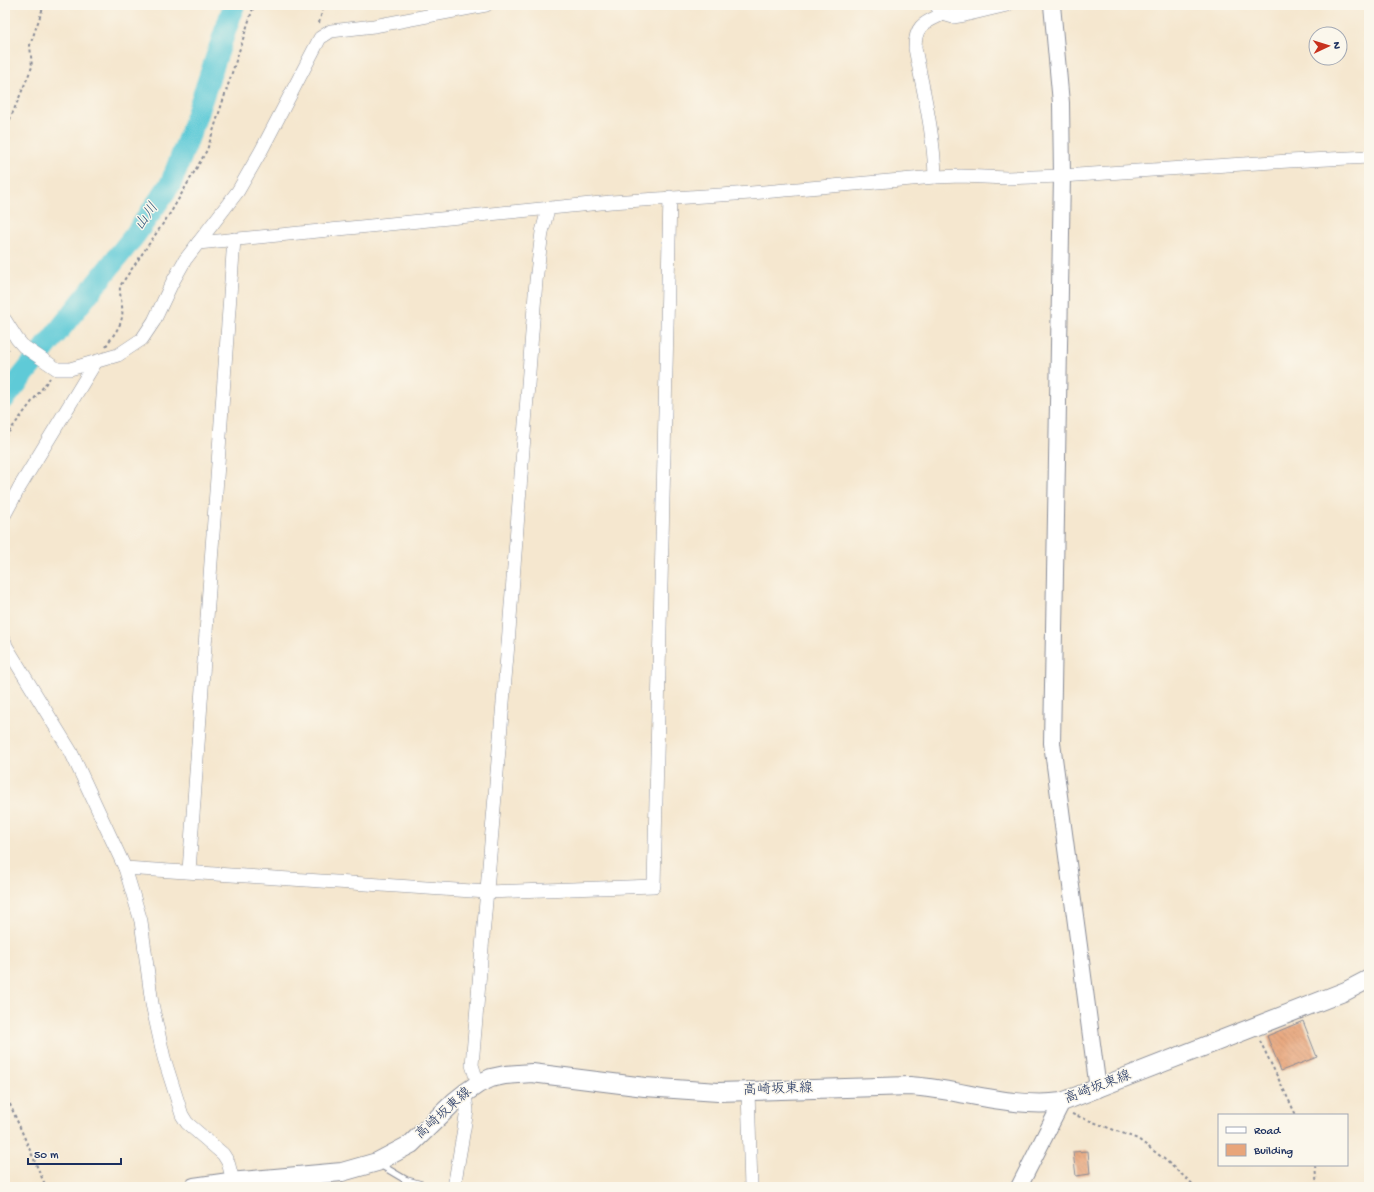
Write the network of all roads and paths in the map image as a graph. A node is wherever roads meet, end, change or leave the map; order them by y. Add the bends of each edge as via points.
1 (44, 5) edge
2 (254, 5) edge
3 (324, 5) edge
4 (486, 5) edge
5 (1007, 5) edge
6 (1052, 5) edge
7 (940, 10) edge
8 (320, 38) junction
9 (5, 131) edge
10 (1369, 157) edge
11 (1062, 176) junction
12 (935, 177) junction
13 (670, 198) junction
14 (548, 208) junction
15 (234, 239) junction
16 (198, 243) junction
17 (5, 320) edge
18 (95, 363) junction
19 (57, 369) junction
20 (5, 437) edge
21 (5, 514) edge
22 (5, 642) edge
23 (125, 868) junction
24 (189, 871) junction
25 (487, 892) junction
26 (1369, 979) edge
27 (1253, 1027) junction
28 (471, 1089) junction
29 (1098, 1089) junction
30 (748, 1091) junction
31 (5, 1093) edge
32 (1062, 1102) junction
33 (1296, 1114) edge
34 (377, 1162) junction
35 (1315, 1166) edge
36 (231, 1183) edge
37 (46, 1187) edge
38 (194, 1187) edge
39 (430, 1187) edge
40 (454, 1187) edge
41 (751, 1187) edge
42 (1019, 1187) edge
43 (1196, 1187) edge
44 (1317, 1187) edge

1 - 9 path via 30,45 32,68
2 - 18 path via 208,150 171,212 120,286 122,321
3 - 8 path via 318,25
4 - 8 street via 374,26 331,31
5 - 7 street via 959,16 948,16
6 - 11 street via 1061,103
7 - 12 street via 921,26 915,37 935,162
8 - 16 street via 238,191
10 - 11 street
11 - 12 street
11 - 29 street via 1052,731
12 - 13 street
13 - 14 street
13 - 25 street via 654,886
14 - 15 street
14 - 25 street via 542,232 536,281
15 - 16 street
15 - 24 street
16 - 18 street via 185,260 142,339 118,355
17 - 19 street via 22,346
18 - 19 street via 70,369
18 - 21 street via 18,488
19 - 20 path
22 - 23 street via 71,752
23 - 24 street
23 - 36 street via 141,921 150,992 162,1051 182,1115 187,1124 223,1154 228,1162
24 - 25 street
25 - 28 street
26 - 27 main road, 高崎坂東線 via 1346,991
27 - 29 main road, 高崎坂東線
27 - 33 path
28 - 30 main road, 高崎坂東線 via 491,1078 532,1073 645,1087 718,1092
28 - 34 main road, 高崎坂東線 via 455,1100 411,1144
28 - 40 street
29 - 32 main road, 高崎坂東線
30 - 32 main road, 高崎坂東線 via 910,1086 1025,1103
30 - 41 street
31 - 37 path
32 - 42 street
32 - 43 path via 1066,1110 1074,1115 1138,1139
34 - 36 main road, 高崎坂東線 via 309,1178
34 - 39 lane via 406,1180
35 - 44 path
36 - 38 main road, 高崎坂東線

